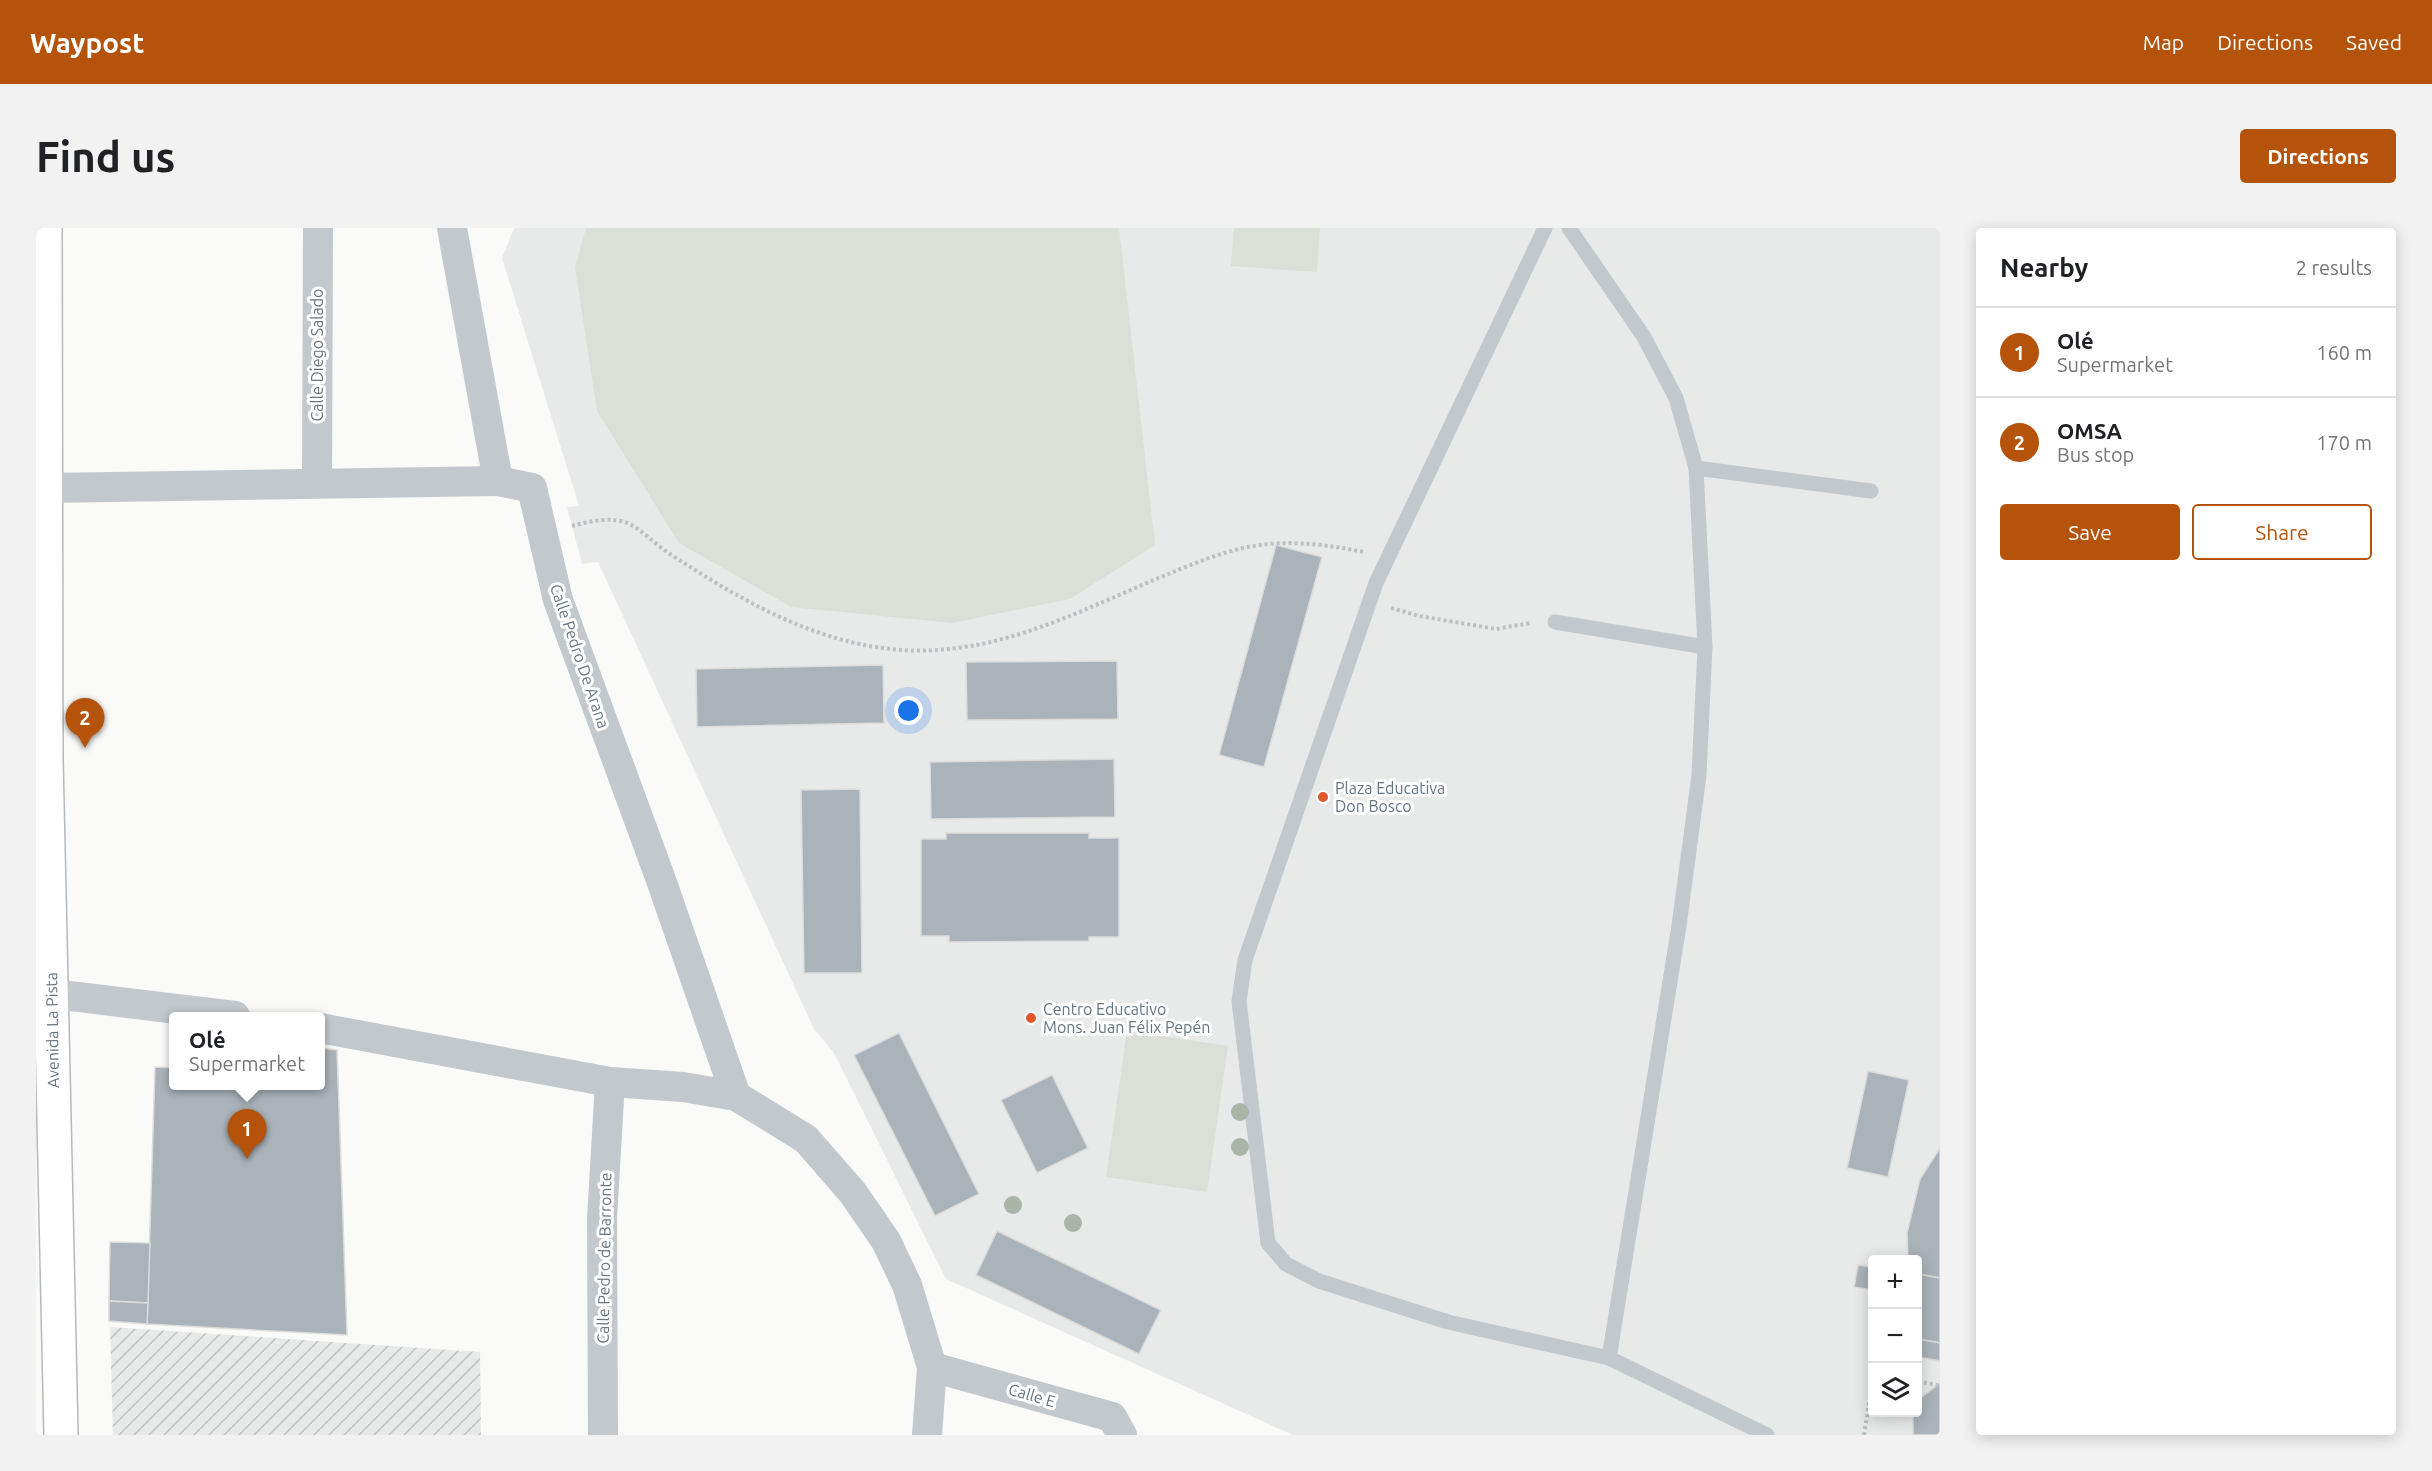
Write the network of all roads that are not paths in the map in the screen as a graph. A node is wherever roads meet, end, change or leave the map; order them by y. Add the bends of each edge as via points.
1 (45, 228) edge
2 (318, 228) edge
3 (452, 228) edge
4 (1545, 228) edge
5 (1569, 228) edge
6 (1696, 468) junction
7 (498, 481) junction
8 (316, 482) junction
9 (47, 488) junction
10 (1871, 491) dead end
11 (1555, 622) road end
12 (1705, 647) junction
13 (41, 749) edge
14 (44, 993) edge
15 (195, 1012) edge
16 (325, 1029) edge
17 (610, 1082) junction
18 (736, 1096) junction
19 (1608, 1358) junction
20 (932, 1367) junction
21 (61, 1435) edge
22 (603, 1435) edge
23 (927, 1435) edge
24 (1122, 1435) edge
25 (1767, 1435) edge

1 - 9 main road, Avenida La Pista
2 - 8 street, Calle Diego Salado
3 - 7 street
4 - 19 lane via 1387,559 1245,960 1239,1001 1268,1243 1286,1264 1319,1281 1448,1322
5 - 6 lane via 1644,337 1676,398
6 - 10 lane
6 - 12 lane
7 - 8 street
7 - 18 street, Calle Pedro De Arana via 532,488 558,600
8 - 9 street
9 - 13 main road, Avenida La Pista
11 - 12 lane
12 - 19 lane via 1699,775 1679,926
13 - 14 main road, Avenida La Pista
14 - 15 street
14 - 21 main road, Avenida La Pista
16 - 17 street
17 - 18 street via 683,1086
17 - 22 street, Calle Pedro de Barronte via 602,1219
18 - 20 street via 806,1139 853,1193 886,1241 907,1285
19 - 25 lane
20 - 23 street
20 - 24 street, Calle E via 1112,1417

